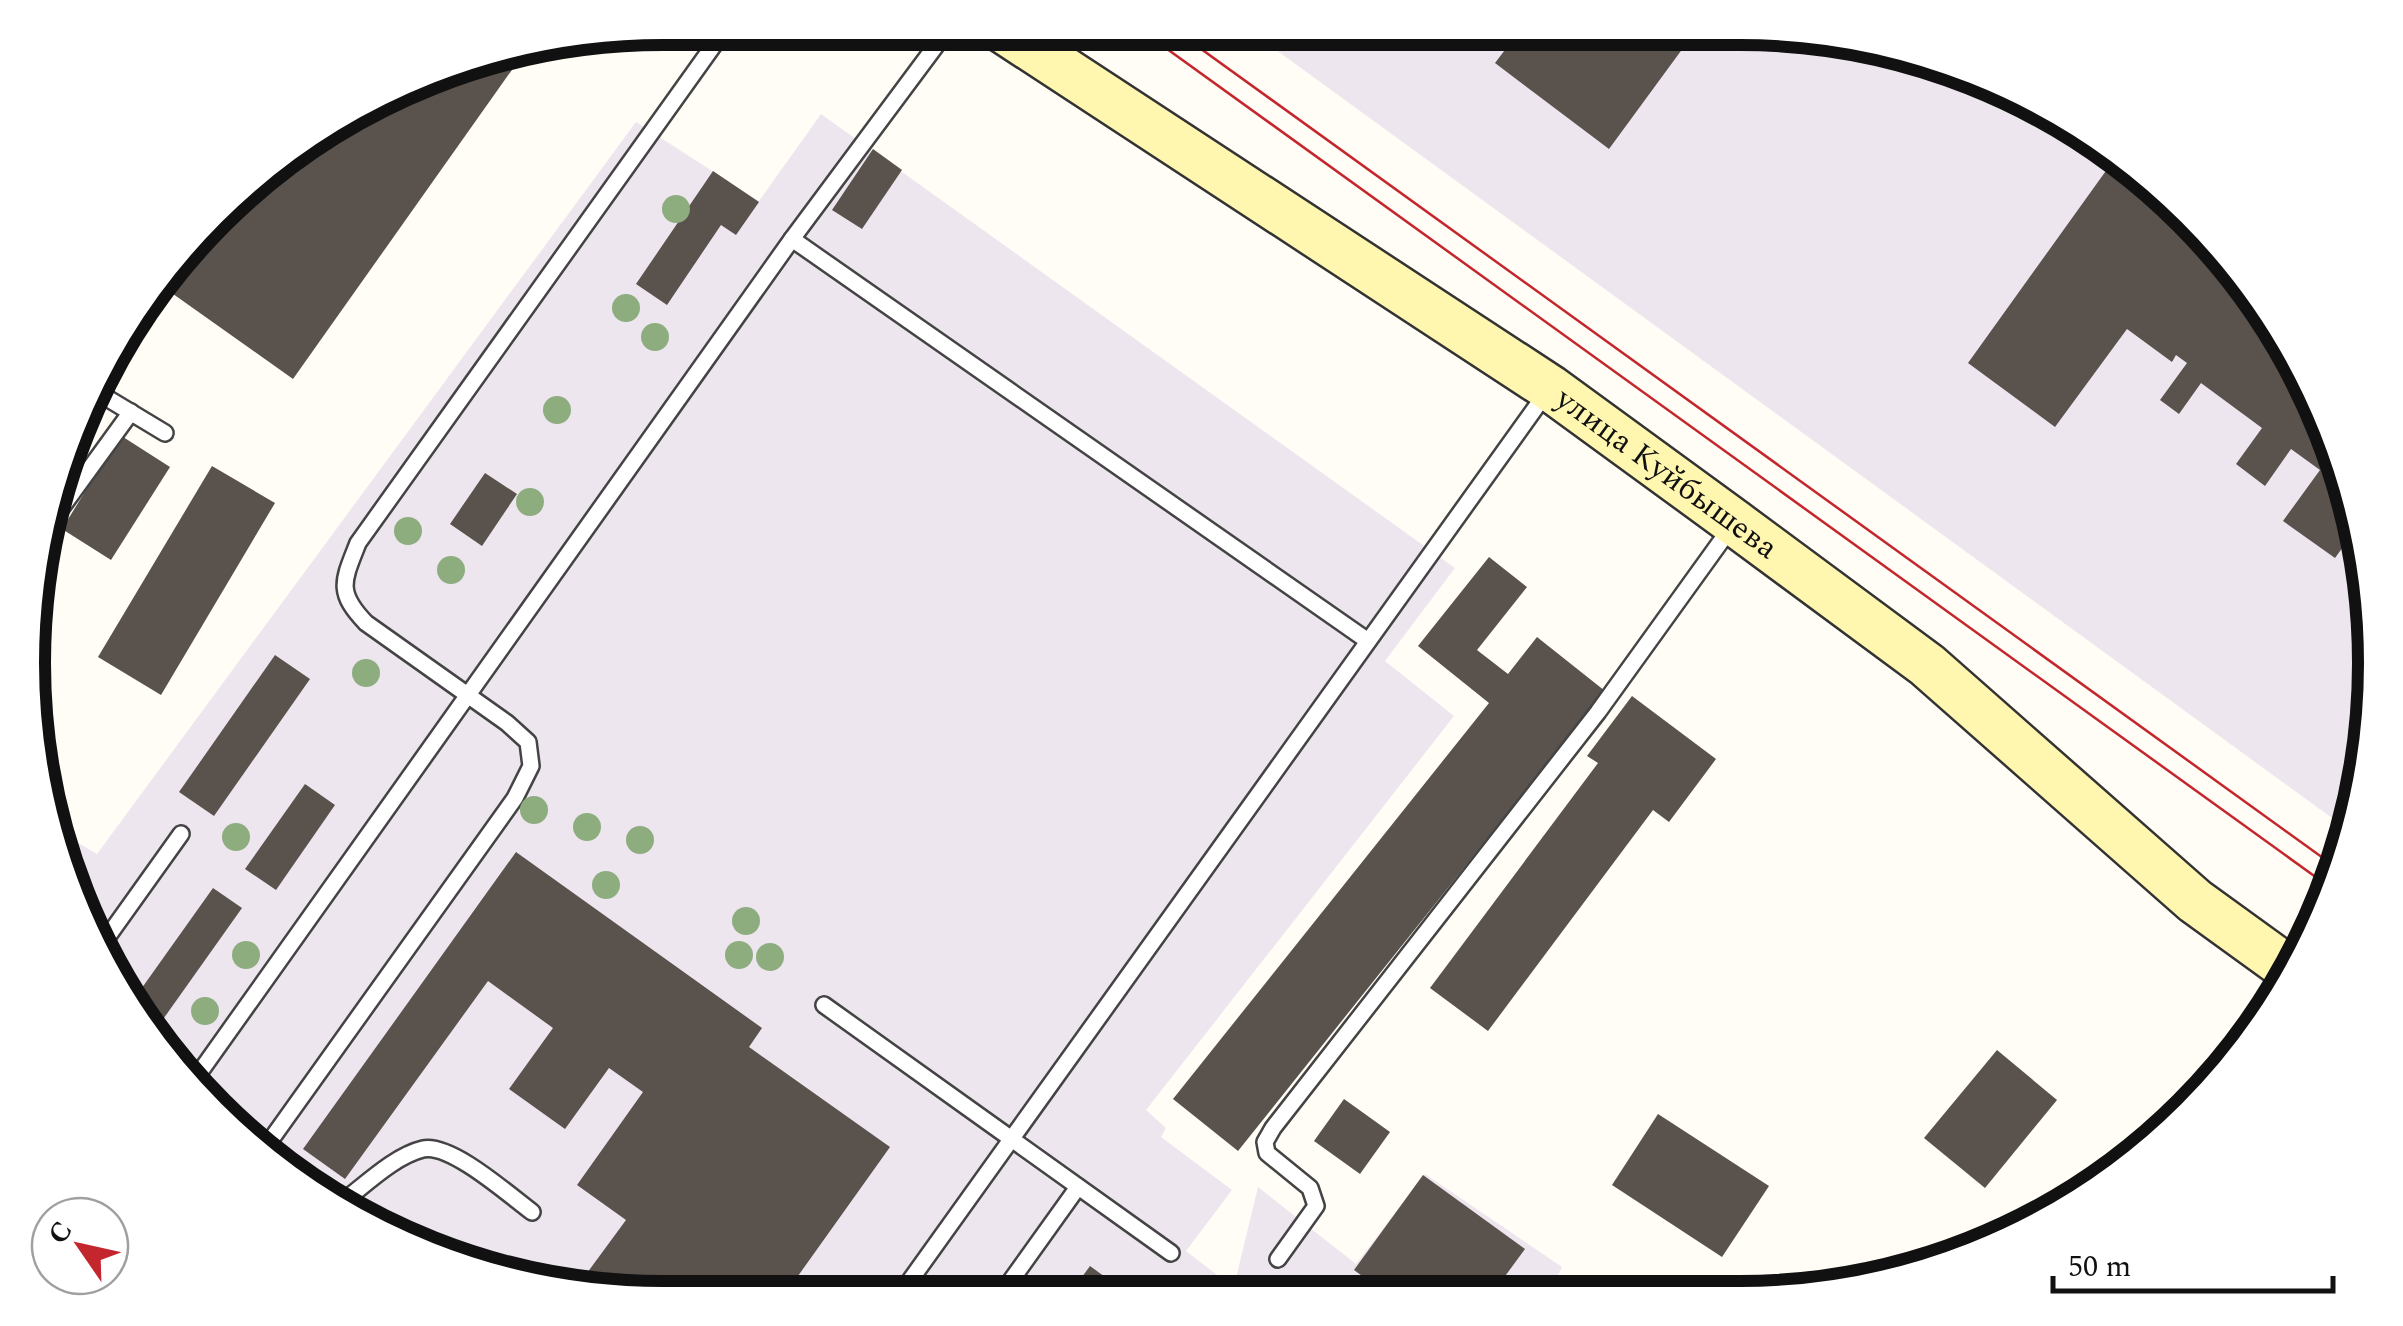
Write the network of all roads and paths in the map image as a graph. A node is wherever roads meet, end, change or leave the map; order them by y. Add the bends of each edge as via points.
1 (714, 45) edge
2 (936, 45) edge
3 (1026, 45) edge
4 (792, 239) junction
5 (1550, 388) junction
6 (106, 397) edge
7 (130, 412) junction
8 (165, 433) dead end
9 (67, 500) edge
10 (1735, 523) junction
11 (1368, 641) junction
12 (469, 696) junction
13 (181, 834) dead end
14 (109, 935) edge
15 (2280, 963) edge
16 (824, 1005) dead end
17 (200, 1072) edge
18 (1011, 1139) junction
19 (271, 1140) edge
20 (1078, 1186) junction
21 (350, 1196) edge
22 (532, 1212) dead end
23 (1171, 1253) dead end
24 (1278, 1260) dead end
25 (910, 1281) edge
26 (1011, 1281) edge

1 - 12 lane via 358,543 344,579 347,603 366,623
2 - 4 lane
3 - 5 main road, улица Куйбышева
4 - 11 lane
4 - 12 lane
5 - 10 main road, улица Куйбышева
5 - 11 lane
6 - 7 lane
7 - 8 lane
7 - 9 lane
10 - 15 main road, улица Куйбышева via 1927,665 2194,901
10 - 24 lane via 1598,712 1272,1128 1267,1153 1310,1188 1316,1206
11 - 18 lane
12 - 17 lane
12 - 19 lane via 528,742 531,766 515,798
13 - 14 lane
16 - 18 lane
18 - 20 lane
18 - 25 lane
20 - 23 lane
20 - 26 lane
21 - 22 lane via 426,1148 457,1158

